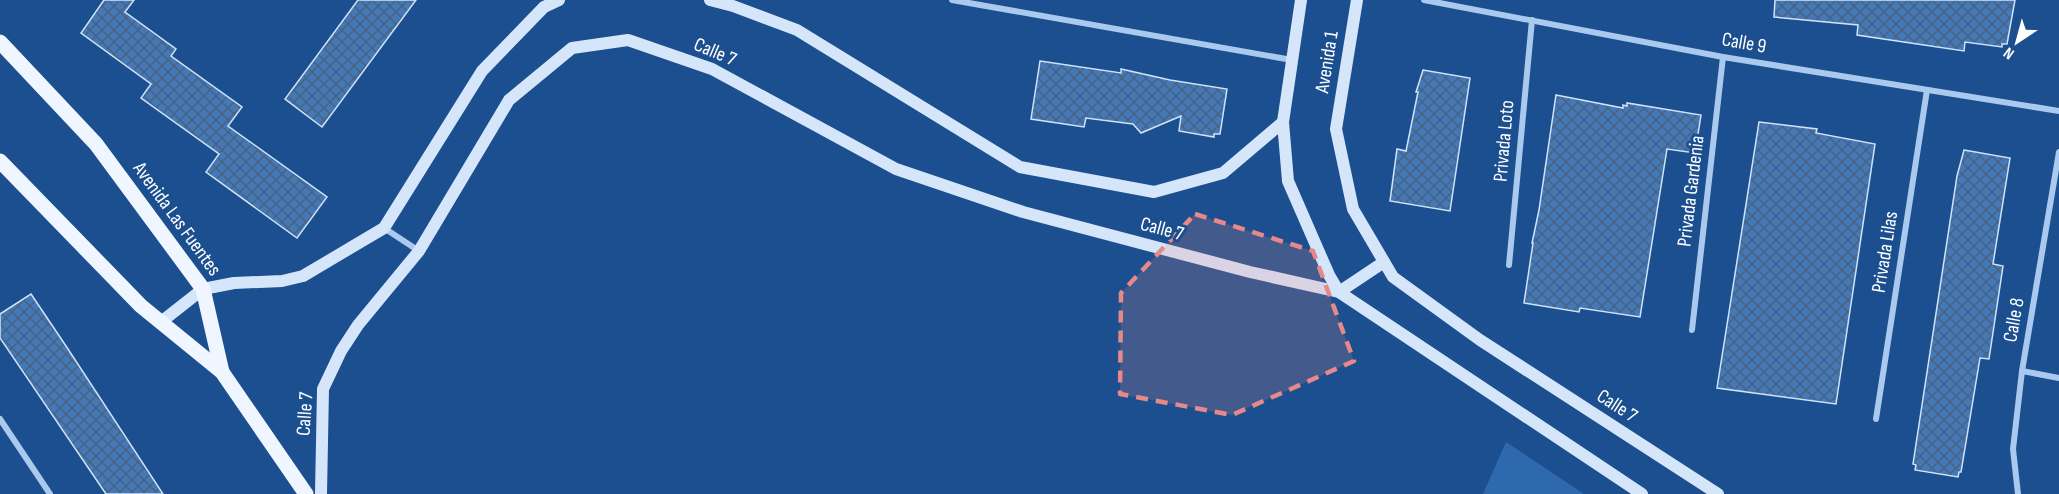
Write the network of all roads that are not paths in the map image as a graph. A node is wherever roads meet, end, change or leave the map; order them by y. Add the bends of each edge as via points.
1 (559, 0) edge
2 (710, 0) edge
3 (952, 0) edge
4 (1301, 0) edge
5 (1357, 0) edge
6 (1424, 0) edge
7 (1532, 20) junction
8 (0, 42) edge
9 (1724, 57) junction
10 (1293, 60) junction
11 (1927, 90) junction
12 (2059, 111) edge
13 (1283, 122) junction
14 (1336, 129) joint
15 (2059, 152) edge
16 (0, 161) edge
17 (2057, 177) edge
18 (384, 228) junction
19 (420, 251) junction
20 (1384, 262) junction
21 (1509, 265) dead end
22 (204, 289) junction
23 (1339, 292) junction
24 (161, 322) junction
25 (1692, 330) dead end
26 (2022, 371) junction
27 (222, 372) junction
28 (2059, 378) edge
29 (0, 419) edge
30 (1876, 419) dead end
31 (50, 494) edge
32 (306, 494) edge
33 (321, 494) edge
34 (1642, 494) edge
35 (1718, 494) edge
36 (2018, 494) edge

1 - 18 street via 544,7 482,71
2 - 13 street, Calle 7 via 797,30 1020,167 1154,192 1223,173
3 - 10 street
4 - 10 street, Avenida 1
5 - 14 street, Avenida 1
6 - 7 street, Calle 9
7 - 9 street, Calle 9
7 - 21 street, Privada Loto
8 - 22 main road, Avenida Las Fuentes via 96,144
9 - 11 street, Calle 9
9 - 25 street, Privada Gardenia
10 - 13 street, Avenida 1
11 - 12 street, Calle 9
11 - 30 street, Privada Lilas
13 - 23 street, Calle 7 via 1288,181
14 - 20 street, Calle 7 via 1353,208
15 - 17 street, Calle 8
16 - 24 main road
17 - 26 street, Calle 8
18 - 19 street
18 - 22 street via 303,276
19 - 23 street, Calle 7 via 509,100 572,48 628,40 712,69 896,169 1023,212
19 - 33 street, Calle 7 via 352,334 324,389
20 - 23 street
20 - 35 street, Calle 7 via 1393,277 1480,340
22 - 24 street
22 - 27 main road, Avenida Las Fuentes
23 - 34 street, Calle 7
24 - 27 main road
26 - 28 street
26 - 36 street, Calle 8 via 2013,449
27 - 32 main road
29 - 31 street

